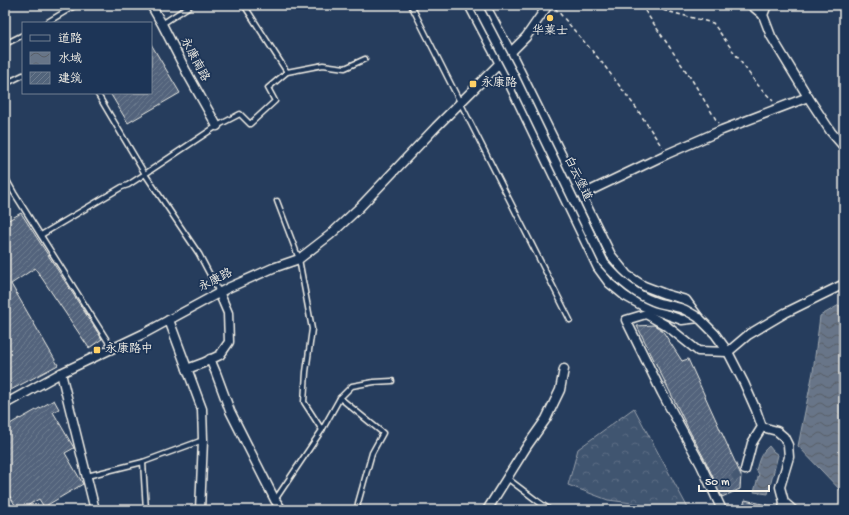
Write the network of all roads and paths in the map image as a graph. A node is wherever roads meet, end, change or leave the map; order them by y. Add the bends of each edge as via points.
1 (76, 5) edge
2 (151, 5) edge
3 (191, 5) edge
4 (244, 5) edge
5 (411, 5) edge
6 (469, 5) edge
7 (477, 5) edge
8 (485, 5) edge
9 (548, 5) edge
10 (553, 5) edge
11 (642, 5) edge
12 (751, 5) edge
13 (767, 5) edge
14 (763, 15) junction
15 (53, 21) edge
16 (162, 24) junction
17 (22, 36) edge
18 (5, 44) edge
19 (511, 53) junction
20 (365, 59) dead end
21 (500, 64) junction
22 (287, 72) junction
23 (22, 76) edge
24 (5, 84) edge
25 (97, 94) edge
26 (808, 97) junction
27 (461, 102) junction
28 (778, 108) junction
29 (217, 126) junction
30 (722, 130) junction
31 (844, 147) edge
32 (667, 154) junction
33 (145, 174) junction
34 (5, 177) edge
35 (581, 195) junction
36 (278, 201) dead end
37 (566, 202) junction
38 (41, 235) junction
39 (299, 259) junction
40 (844, 284) edge
41 (219, 292) junction
42 (699, 318) junction
43 (169, 320) junction
44 (570, 320) dead end
45 (112, 349) junction
46 (728, 352) junction
47 (210, 359) junction
48 (187, 369) junction
49 (564, 369) dead end
50 (61, 373) junction
51 (392, 381) dead end
52 (340, 398) junction
53 (5, 404) edge
54 (762, 427) junction
55 (322, 430) junction
56 (203, 440) junction
57 (143, 462) junction
58 (745, 470) tunnel mouth
59 (87, 476) junction
60 (507, 478) junction
61 (276, 500) junction
62 (784, 506) edge
63 (491, 509) edge
64 (95, 510) edge
65 (146, 510) edge
66 (200, 510) edge
67 (282, 510) edge
68 (357, 510) edge
69 (550, 510) edge
70 (722, 510) edge
71 (793, 510) edge

1 - 15 lane
2 - 16 street, 永康南路
3 - 16 lane
4 - 22 lane
5 - 27 lane
6 - 21 street
7 - 42 street, 白云堡道, bridge via 604,263 624,284 638,294 652,301 684,309
8 - 19 street
9 - 19 street, 永康路 via 526,37
10 - 32 path via 600,60
11 - 28 path via 712,23
11 - 30 path
12 - 14 street
13 - 14 street
14 - 26 street via 771,36
16 - 29 street, 永康南路
17 - 18 lane
19 - 21 street, 永康路
19 - 35 street
20 - 22 lane via 345,68 323,65
21 - 27 street, 永康路
21 - 37 street
22 - 29 lane via 268,88 275,101 250,124 240,114
23 - 24 lane
25 - 33 lane
26 - 28 street
26 - 31 street
27 - 39 street, 永康路 via 360,207
27 - 44 lane
28 - 30 street
29 - 33 lane
30 - 32 street
32 - 35 street
33 - 38 lane
33 - 41 lane via 199,254
34 - 38 lane
35 - 37 street
35 - 42 street via 611,255 627,275 644,286 686,300
36 - 39 lane
37 - 42 street via 598,268 609,283 643,306 682,320
38 - 45 lane
39 - 41 street, 永康路
39 - 55 lane via 312,329 304,402
40 - 46 street via 748,335
41 - 43 street, 永康路
41 - 47 street via 228,313 229,342 220,354
42 - 46 street
43 - 45 street, 永康路
43 - 48 street
45 - 50 street, 永康路
46 - 54 street
46 - 70 street via 698,351 667,326 646,314 626,320
47 - 48 street
47 - 61 street via 230,411
48 - 56 street via 202,409
49 - 60 street via 560,390 546,419
50 - 53 street, 永康路
50 - 59 street
51 - 52 lane via 352,386
52 - 55 lane
52 - 68 lane via 384,433 372,452
54 - 58 street via 752,443
54 - 62 street via 777,431 788,445 788,457 780,487
55 - 61 lane
56 - 57 lane
56 - 66 street
57 - 59 lane
57 - 65 lane
59 - 64 street
60 - 63 street
60 - 69 lane
61 - 67 street
62 - 71 street

